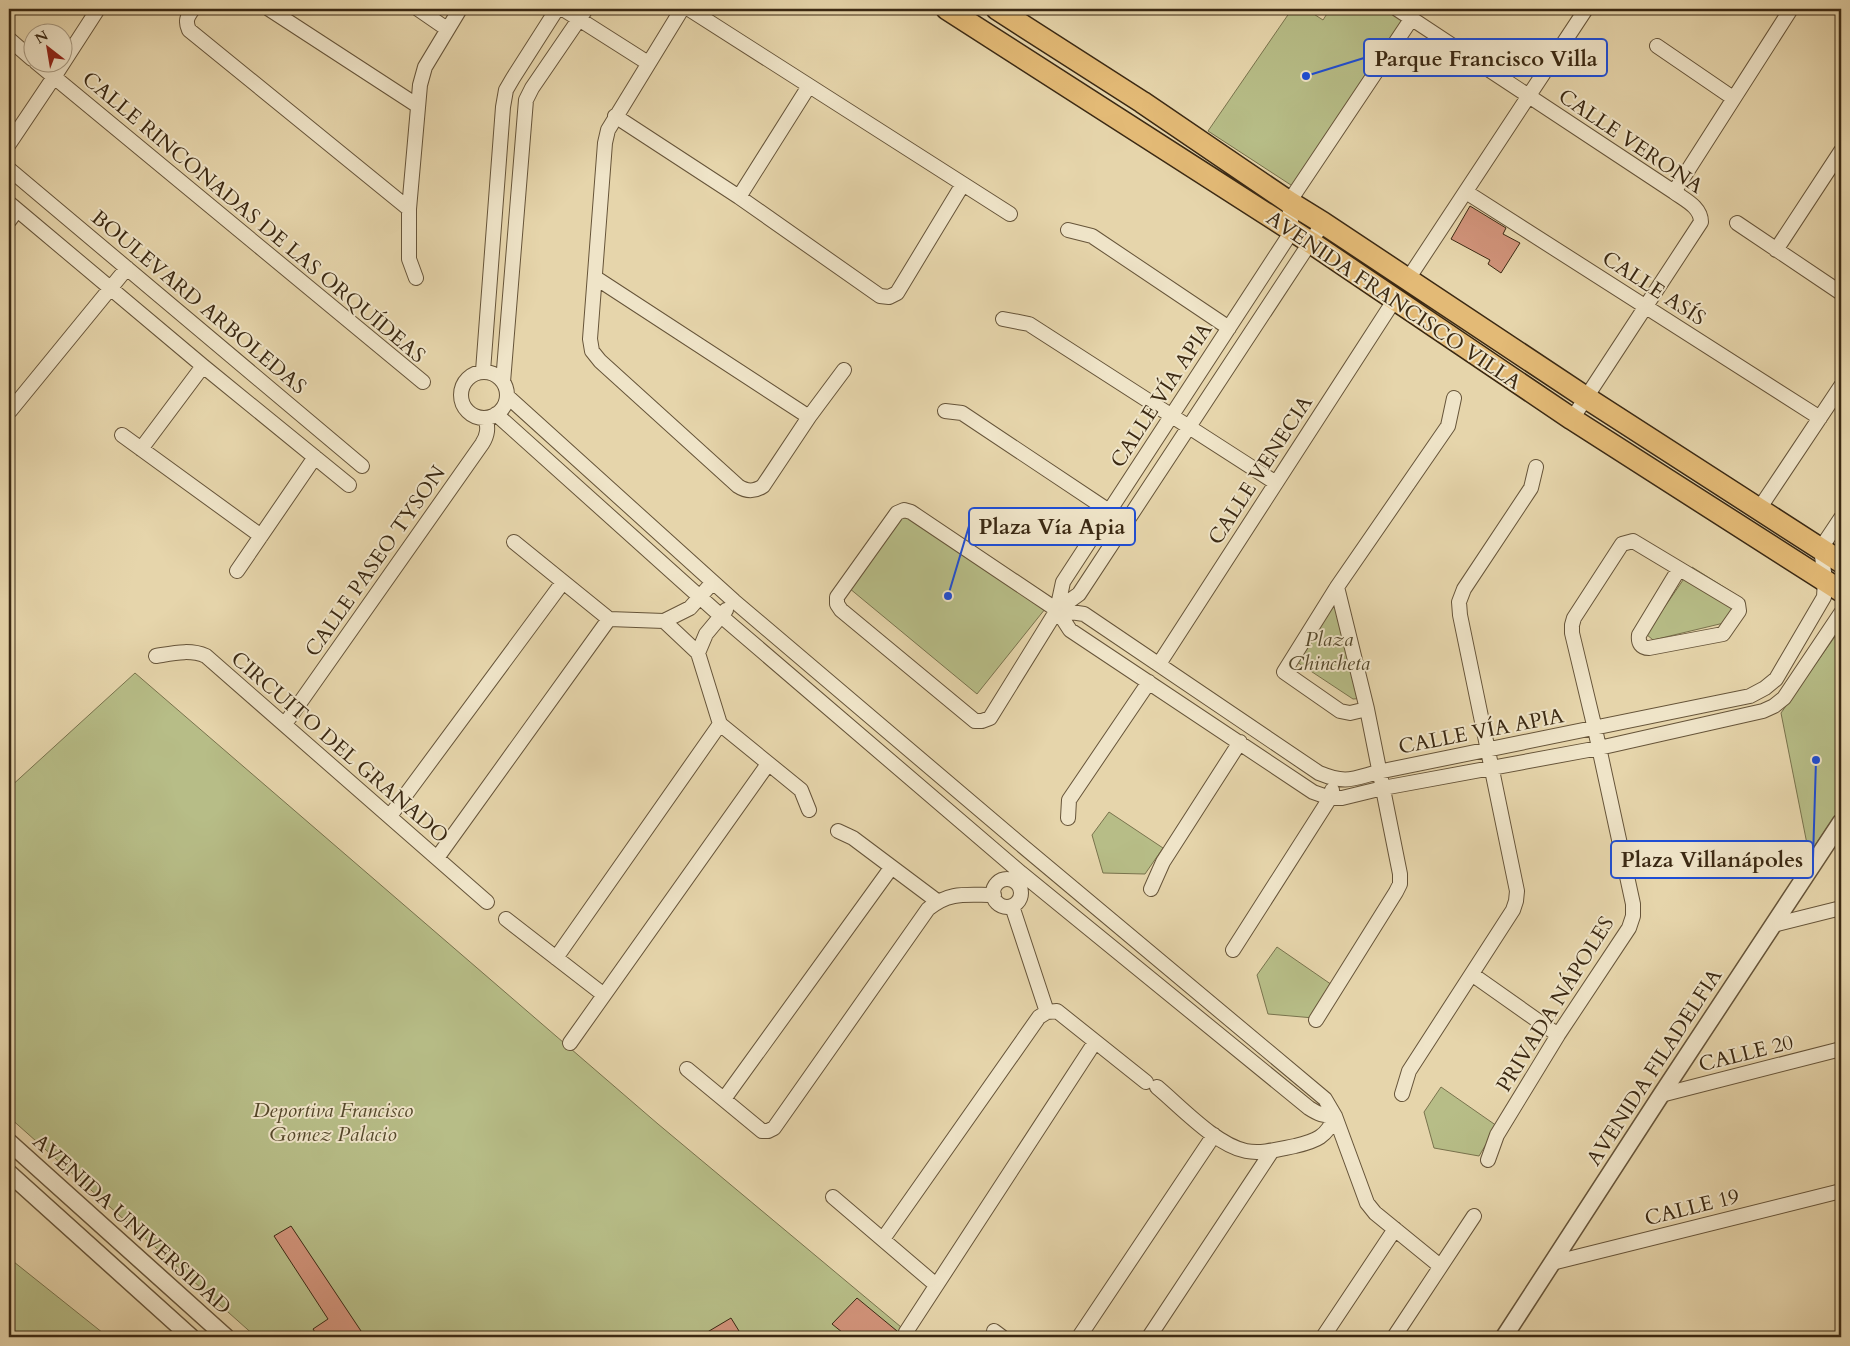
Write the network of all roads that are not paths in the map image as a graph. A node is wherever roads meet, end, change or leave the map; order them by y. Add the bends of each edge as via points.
1 (98, 9) edge
2 (193, 9) edge
3 (269, 9) edge
4 (418, 9) edge
5 (460, 9) edge
6 (557, 9) edge
7 (564, 9) edge
8 (682, 9) edge
9 (689, 9) edge
10 (947, 9) edge
11 (998, 9) edge
12 (1397, 9) edge
13 (1586, 9) edge
14 (1791, 9) edge
15 (582, 14) edge
16 (1412, 18) junction
17 (447, 29) junction
18 (9, 39) edge
19 (1657, 46) dead end
20 (22, 50) edge
21 (648, 63) junction
22 (48, 72) edge
23 (54, 77) junction
24 (809, 86) junction
25 (1529, 96) junction
26 (1733, 98) junction
27 (1142, 102) junction
28 (418, 106) junction
29 (615, 116) junction
30 (1128, 126) junction
31 (9, 144) edge
32 (1841, 151) edge
33 (9, 169) edge
34 (963, 184) junction
35 (1466, 192) junction
36 (1674, 192) junction
37 (739, 197) junction
38 (1289, 202) junction
39 (409, 209) junction
40 (11, 211) edge
41 (1010, 214) dead end
42 (1324, 223) junction
43 (1737, 223) dead end
44 (1068, 230) dead end
45 (1301, 236) junction
46 (1776, 250) junction
47 (127, 268) junction
48 (416, 278) dead end
49 (596, 278) junction
50 (1408, 279) junction
51 (110, 288) junction
52 (1841, 293) edge
53 (1395, 299) junction
54 (1645, 306) junction
55 (1003, 319) dead end
56 (1229, 328) junction
57 (203, 366) junction
58 (844, 370) dead end
59 (483, 371) junction
60 (423, 382) dead end
61 (503, 382) junction
62 (1841, 386) edge
63 (507, 396) junction
64 (1585, 397) junction
65 (1454, 398) dead end
66 (10, 411) dead end
67 (944, 411) dead end
68 (491, 416) junction
69 (1172, 416) junction
70 (809, 417) junction
71 (1820, 418) junction
72 (1572, 419) junction
73 (1189, 427) junction
74 (122, 435) dead end
75 (141, 449) junction
76 (314, 457) junction
77 (362, 466) dead end
78 (1536, 467) dead end
79 (1276, 482) junction
80 (349, 485) dead end
81 (1759, 509) junction
82 (1109, 511) junction
83 (1841, 518) edge
84 (261, 536) junction
85 (514, 542) dead end
86 (1821, 548) junction
87 (1841, 562) edge
88 (1679, 569) junction
89 (237, 571) dead end
90 (563, 582) junction
91 (713, 582) junction
92 (1833, 585) edge
93 (1338, 587) junction
94 (700, 598) junction
95 (734, 601) junction
96 (1057, 610) junction
97 (1841, 613) edge
98 (721, 616) junction
99 (609, 619) junction
100 (664, 621) junction
101 (698, 653) junction
102 (156, 656) dead end
103 (1158, 664) junction
104 (1150, 682) junction
105 (1367, 709) junction
106 (285, 724) junction
107 (720, 724) junction
108 (1595, 729) junction
109 (1240, 742) junction
110 (1599, 748) junction
111 (1486, 750) junction
112 (768, 764) junction
113 (1490, 768) junction
114 (1378, 772) junction
115 (1335, 780) junction
116 (1383, 788) junction
117 (1330, 798) junction
118 (809, 810) dead end
119 (390, 816) junction
120 (1068, 818) dead end
121 (1841, 822) edge
122 (838, 831) dead end
123 (1034, 856) junction
124 (437, 858) junction
125 (891, 868) junction
126 (1018, 877) junction
127 (1151, 888) dead end
128 (994, 895) junction
129 (937, 901) junction
130 (487, 902) dead end
131 (1012, 906) junction
132 (1841, 908) edge
133 (506, 919) dead end
134 (1773, 925) junction
135 (1233, 950) dead end
136 (556, 958) junction
137 (1473, 975) junction
138 (604, 995) junction
139 (1047, 1012) junction
140 (1316, 1020) dead end
141 (1558, 1036) junction
142 (1095, 1042) junction
143 (570, 1043) dead end
144 (1841, 1050) edge
145 (687, 1069) dead end
146 (1402, 1094) dead end
147 (1661, 1094) junction
148 (724, 1100) junction
149 (1335, 1116) junction
150 (1214, 1135) junction
151 (9, 1142) edge
152 (1272, 1151) junction
153 (1488, 1160) dead end
154 (9, 1173) edge
155 (1841, 1191) edge
156 (833, 1197) dead end
157 (75, 1201) junction
158 (1474, 1216) dead end
159 (60, 1219) junction
160 (1395, 1229) junction
161 (883, 1239) junction
162 (1552, 1262) junction
163 (1440, 1266) junction
164 (936, 1285) junction
165 (906, 1332) dead end
166 (191, 1337) edge
167 (226, 1337) edge
168 (1079, 1337) edge
169 (1149, 1337) edge
170 (1323, 1337) edge
171 (1394, 1337) edge
172 (1504, 1337) edge

1 - 23 street
2 - 39 street via 187,17 189,30
3 - 28 street
4 - 17 street
5 - 17 street
6 - 59 street via 506,90
7 - 15 street
8 - 21 street
9 - 24 street
10 - 30 main road, AVENIDA FRANCISCO VILLA
11 - 27 main road, AVENIDA FRANCISCO VILLA
12 - 16 street, CALLE VERONA
13 - 25 street
14 - 26 street
15 - 21 street
15 - 61 street via 526,100
16 - 25 street, CALLE VERONA
16 - 38 street
17 - 28 street via 425,66
18 - 20 street
19 - 26 street
21 - 29 street
22 - 23 street, CALLE RINCONADAS DE LAS ORQUÍDEAS
23 - 31 street
23 - 60 street, CALLE RINCONADAS DE LAS ORQUÍDEAS
24 - 34 street
24 - 37 street
25 - 35 street
25 - 36 street, CALLE VERONA
26 - 36 street
27 - 30 main road
27 - 38 main road, AVENIDA FRANCISCO VILLA
28 - 39 street
29 - 37 street
29 - 49 street via 605,142
30 - 45 main road, AVENIDA FRANCISCO VILLA
32 - 46 street
33 - 47 street, BOULEVARD ARBOLEDAS
34 - 37 street via 897,292 889,297 880,296
34 - 41 street
35 - 50 street
35 - 54 street, CALLE ASÍS
36 - 54 street, CALLE VERONA via 1698,210 1701,222
38 - 42 main road, AVENIDA FRANCISCO VILLA
38 - 45 street
39 - 48 street via 409,259
40 - 51 street
42 - 45 street, CALLE VÍA APIA
42 - 50 main road, AVENIDA FRANCISCO VILLA
43 - 46 street
44 - 56 street via 1092,236
45 - 53 main road, AVENIDA FRANCISCO VILLA
45 - 56 street, CALLE VÍA APIA
45 - 73 street, CALLE VÍA APIA
46 - 52 street
47 - 51 street
47 - 77 street, BOULEVARD ARBOLEDAS
49 - 70 street
49 - 70 street via 590,339 592,351 738,486 750,492 763,486
50 - 64 main road, AVENIDA FRANCISCO VILLA
51 - 57 street
51 - 66 street
53 - 72 main road, AVENIDA FRANCISCO VILLA
53 - 79 street, CALLE VENECIA
54 - 64 street
54 - 71 street, CALLE ASÍS
55 - 69 street via 1028,324
56 - 69 street, CALLE VÍA APIA
57 - 75 street
57 - 76 street
58 - 70 street
59 - 61 street via 498,376
59 - 68 street via 466,379 460,396 469,412 477,417
61 - 63 street
62 - 71 street
63 - 68 street via 506,403
63 - 91 street
64 - 72 street
64 - 81 main road, AVENIDA FRANCISCO VILLA
65 - 93 street via 1448,426
67 - 82 street via 962,414
68 - 94 street
68 - 106 street, CALLE PASEO TYSON via 487,437
69 - 73 street
69 - 82 street, CALLE VÍA APIA
71 - 81 street
72 - 92 main road, AVENIDA FRANCISCO VILLA
73 - 79 street
73 - 96 street, CALLE VÍA APIA via 1079,594
74 - 75 street
75 - 84 street
76 - 80 street
76 - 84 street
78 - 111 street via 1532,488 1464,589 1459,602
79 - 103 street, CALLE VENECIA
81 - 86 main road, AVENIDA FRANCISCO VILLA
82 - 96 street, CALLE VÍA APIA via 1063,582
83 - 86 street
84 - 89 street
85 - 90 street
86 - 87 main road, AVENIDA FRANCISCO VILLA
86 - 92 street, CALLE VÍA APIA
88 - 88 street, PRIVADA NÁPOLES via 1639,635 1641,645 1649,648 1718,636 1726,631 1739,611 1738,604
88 - 108 street, PRIVADA NÁPOLES via 1633,541 1626,542 1574,618 1572,633
90 - 99 street
90 - 119 street
91 - 94 street
91 - 95 street
92 - 108 street, CALLE VÍA APIA via 1776,678 1765,688 1750,696
93 - 105 street
93 - 105 street via 1284,672 1340,711 1350,713
94 - 98 street
94 - 100 street via 690,608
95 - 98 street
95 - 123 street
96 - 96 street via 904,510 897,513 837,597 841,610 976,720 982,721 990,718
96 - 103 street via 1084,614
96 - 104 street via 1070,630
97 - 110 street, CALLE VÍA APIA via 1794,685 1774,706
98 - 101 street via 706,634
98 - 126 street
99 - 100 street
99 - 124 street
100 - 101 street
101 - 107 street
102 - 106 street, CIRCUITO DEL GRANADO via 188,651 206,656
103 - 115 street via 1319,773
104 - 109 street
104 - 120 street via 1069,800
105 - 114 street
106 - 119 street, CIRCUITO DEL GRANADO
107 - 112 street
107 - 136 street
108 - 110 street, PRIVADA NÁPOLES
108 - 111 street, CALLE VÍA APIA
109 - 117 street via 1313,792
109 - 127 street via 1163,862
110 - 113 street, CALLE VÍA APIA
110 - 141 street, PRIVADA NÁPOLES via 1633,916
111 - 113 street
111 - 114 street, CALLE VÍA APIA
112 - 118 street via 800,790
112 - 138 street
113 - 116 street, CALLE VÍA APIA
113 - 137 street via 1516,901 1514,910
114 - 115 street, CALLE VÍA APIA
114 - 116 street
115 - 117 street
116 - 117 street, CALLE VÍA APIA
116 - 140 street via 1400,884
117 - 135 street
119 - 124 street, CIRCUITO DEL GRANADO
121 - 134 street, AVENIDA FILADELFIA
122 - 125 street via 853,838
123 - 126 street
123 - 149 street via 1325,1099
124 - 130 street, CIRCUITO DEL GRANADO
125 - 129 street
125 - 148 street
126 - 128 street via 1000,882
126 - 131 street via 1021,894
126 - 149 street via 1309,1108 1317,1114
128 - 129 street via 949,896
128 - 131 street via 998,904
129 - 148 street via 928,909 774,1128 762,1131
131 - 139 street
132 - 134 street
133 - 136 street
134 - 147 street, AVENIDA FILADELFIA
136 - 138 street
137 - 141 street
137 - 146 street via 1410,1071
138 - 143 street
139 - 142 street via 1057,1011
139 - 161 street via 1039,1017
141 - 153 street, PRIVADA NÁPOLES via 1497,1135
142 - 150 street
142 - 164 street
144 - 147 street, CALLE 20
145 - 148 street
147 - 162 street, AVENIDA FILADELFIA
149 - 152 street via 1330,1127 1316,1140
149 - 160 street via 1367,1203
150 - 152 street via 1230,1146 1248,1151
150 - 168 street
151 - 157 street, AVENIDA UNIVERSIDAD
152 - 169 street
154 - 159 street, AVENIDA UNIVERSIDAD
155 - 162 street, CALLE 19
156 - 161 street
157 - 159 street
157 - 167 street, AVENIDA UNIVERSIDAD
158 - 163 street
159 - 166 street, AVENIDA UNIVERSIDAD
160 - 163 street
160 - 170 street
161 - 164 street
162 - 172 street, AVENIDA FILADELFIA
163 - 171 street
164 - 165 street

